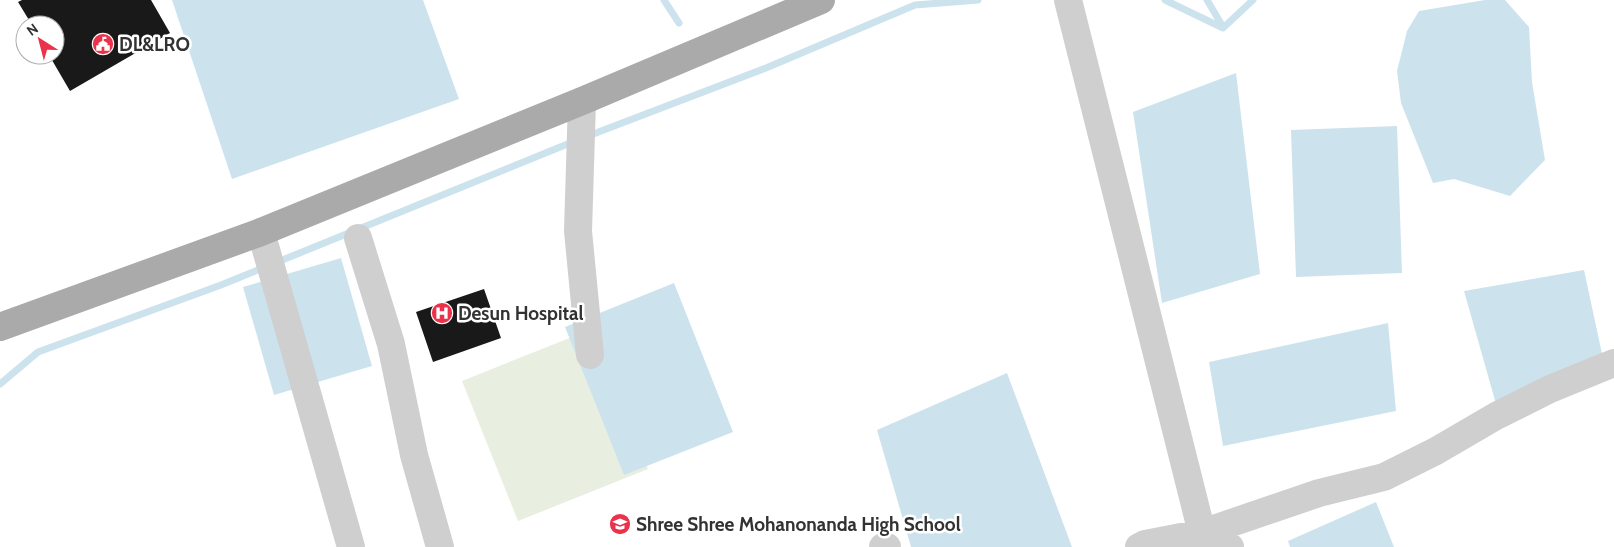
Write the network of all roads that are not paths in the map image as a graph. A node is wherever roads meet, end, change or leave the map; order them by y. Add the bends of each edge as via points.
1 (821, 0) edge
2 (1068, 0) edge
3 (582, 101) junction
4 (261, 232) junction
5 (358, 238) dead end
6 (0, 327) edge
7 (590, 355) dead end
8 (1614, 363) edge
9 (1190, 539) edge
10 (351, 547) edge
11 (440, 547) edge
12 (1139, 547) edge
13 (1230, 547) edge

1 - 3 main road
2 - 9 street
3 - 4 main road
3 - 7 street via 578,231
4 - 6 main road
4 - 10 street
5 - 11 street via 391,344 414,455
8 - 9 street via 1550,389 1384,477 1319,493
9 - 12 street
9 - 13 street

